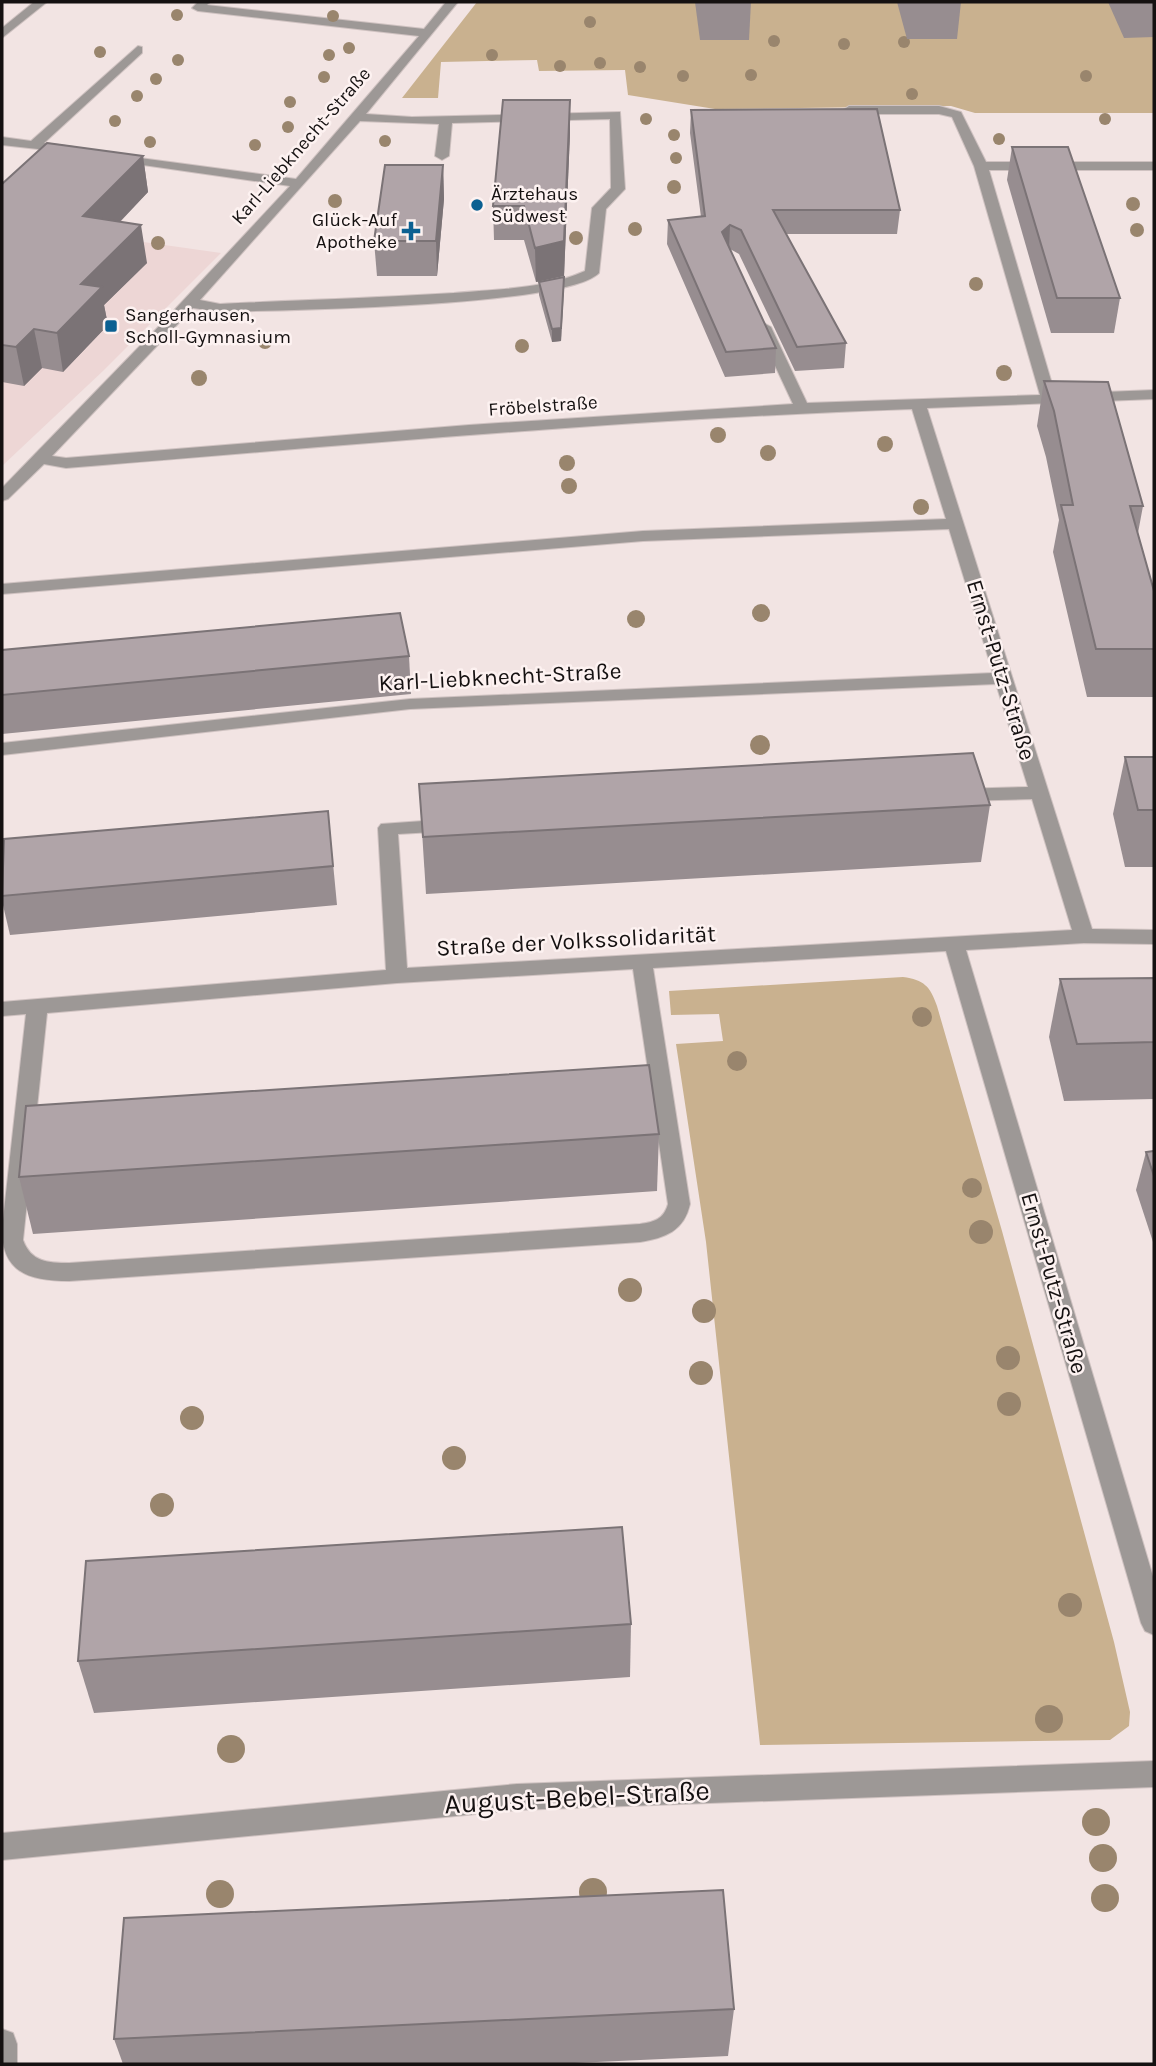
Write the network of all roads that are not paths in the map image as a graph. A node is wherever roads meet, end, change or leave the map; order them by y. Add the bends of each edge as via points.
1 (41, 2) edge
2 (204, 2) edge
3 (452, 2) edge
4 (427, 33) junction
5 (2, 34) edge
6 (138, 50) dead end
7 (833, 111) edge
8 (355, 117) junction
9 (446, 121) junction
10 (2, 141) edge
11 (34, 145) junction
12 (442, 156) dead end
13 (981, 166) junction
14 (1154, 168) edge
15 (297, 183) junction
16 (190, 303) junction
17 (758, 314) edge
18 (1154, 395) edge
19 (1049, 398) junction
20 (918, 404) junction
21 (802, 408) junction
22 (41, 459) junction
23 (2, 496) edge
24 (955, 524) junction
25 (2, 589) edge
26 (1003, 678) junction
27 (2, 749) edge
28 (1040, 793) junction
29 (942, 796) edge
30 (470, 824) edge
31 (1084, 936) junction
32 (1154, 937) edge
33 (954, 943) junction
34 (642, 961) junction
35 (397, 976) junction
36 (37, 1006) junction
37 (2, 1009) edge
38 (1154, 1623) edge
39 (1154, 1774) edge
40 (2, 1847) edge
41 (2, 1855) edge
42 (2, 2043) edge
43 (2, 2064) edge

1 - 5 street
2 - 4 street via 198,8
3 - 4 street, Karl-Liebknecht-Straße
4 - 8 street, Karl-Liebknecht-Straße
6 - 11 street
7 - 13 street via 939,110 957,115
8 - 9 street
8 - 15 street, Karl-Liebknecht-Straße
9 - 12 street
9 - 16 street via 616,115 618,189 599,208 594,268 588,278 500,295 220,308
10 - 11 street
11 - 15 street
13 - 14 street
13 - 19 street
15 - 16 street, Karl-Liebknecht-Straße
16 - 22 street, Karl-Liebknecht-Straße
17 - 21 street
18 - 19 street, Fröbelstraße
19 - 20 street, Fröbelstraße
20 - 21 street, Fröbelstraße
20 - 24 street, Ernst-Putz-Straße
21 - 22 street, Fröbelstraße via 66,463
22 - 23 street, Karl-Liebknecht-Straße
24 - 25 street via 643,536
24 - 26 street, Ernst-Putz-Straße
26 - 27 street, Karl-Liebknecht-Straße via 410,704
26 - 28 street, Ernst-Putz-Straße
28 - 29 street
28 - 31 street, Ernst-Putz-Straße
30 - 35 street via 388,828
31 - 32 street, Straße der Volkssolidarität
31 - 33 street, Straße der Volkssolidarität
33 - 34 street, Straße der Volkssolidarität
33 - 38 street, Ernst-Putz-Straße
34 - 35 street, Straße der Volkssolidarität
34 - 36 street via 679,1204 677,1216 668,1226 640,1233 115,1268 29,1268 13,1251 12,1240
35 - 36 street, Straße der Volkssolidarität
36 - 37 street, Straße der Volkssolidarität
39 - 40 street, August-Bebel-Straße via 517,1797
40 - 41 street
42 - 43 street

